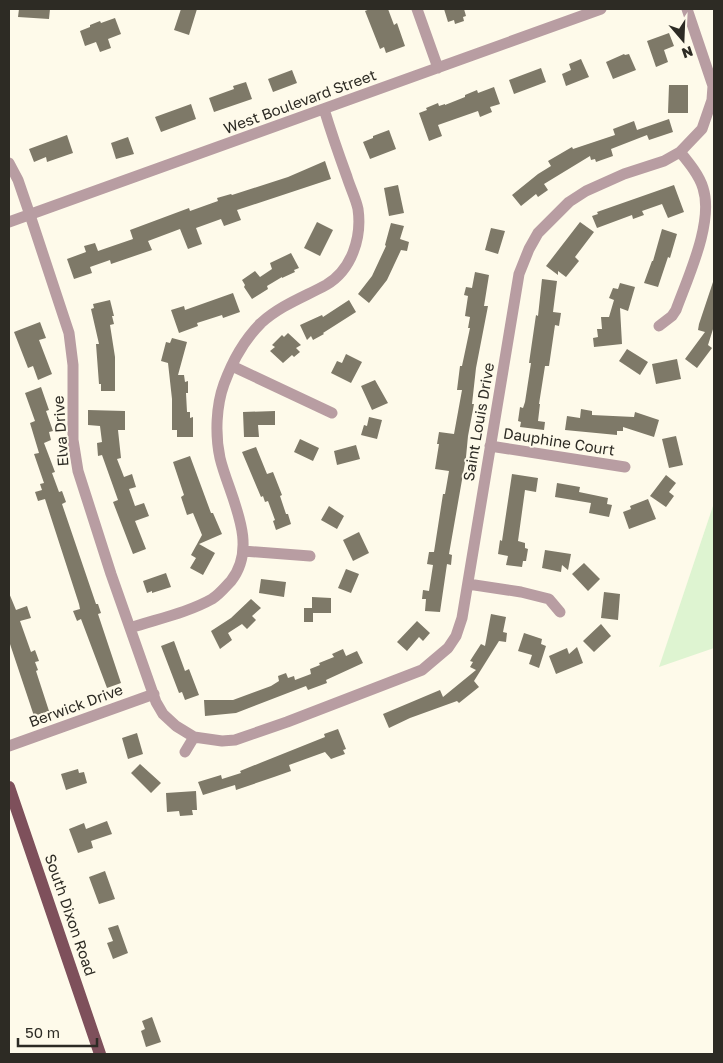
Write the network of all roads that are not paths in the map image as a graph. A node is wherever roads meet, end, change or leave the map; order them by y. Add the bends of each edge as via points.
1 (417, 9) edge
2 (601, 9) edge
3 (687, 9) edge
4 (438, 68) junction
5 (324, 109) junction
6 (680, 152) junction
7 (9, 163) edge
8 (30, 215) junction
9 (9, 222) edge
10 (659, 326) dead end
11 (232, 366) junction
12 (332, 413) dead end
13 (490, 446) junction
14 (624, 467) dead end
15 (243, 550) junction
16 (310, 556) dead end
17 (468, 584) junction
18 (560, 612) dead end
19 (130, 628) junction
20 (154, 694) junction
21 (194, 737) junction
22 (9, 746) edge
23 (185, 752) dead end
24 (9, 786) edge
25 (100, 1054) edge

1 - 4 street
2 - 4 street, West Boulevard Street
3 - 6 street, Saint Louis Drive via 713,86 712,100 702,129
4 - 5 street, West Boulevard Street
5 - 8 street, West Boulevard Street
5 - 11 street via 358,209 359,231 352,257 327,284 286,305 261,323 245,342
6 - 10 street via 703,186 705,228 676,310
6 - 13 street, Saint Louis Drive via 586,191 569,202 538,233 519,274
7 - 8 street, Elva Drive
8 - 9 street, West Boulevard Street
8 - 19 street, Elva Drive via 68,334 73,365 73,440 78,471
11 - 12 street
11 - 15 street via 219,403 218,440 220,458 242,531
13 - 14 street, Dauphine Court
13 - 17 street, Saint Louis Drive
15 - 16 street
15 - 19 street via 234,576 212,598
17 - 18 street via 549,599
17 - 21 street, Saint Louis Drive via 456,636 448,648 422,670 235,740
19 - 20 street, Elva Drive
20 - 21 street, Elva Drive via 163,714
20 - 22 street, Berwick Drive
21 - 23 street
24 - 25 main road, South Dixon Road

